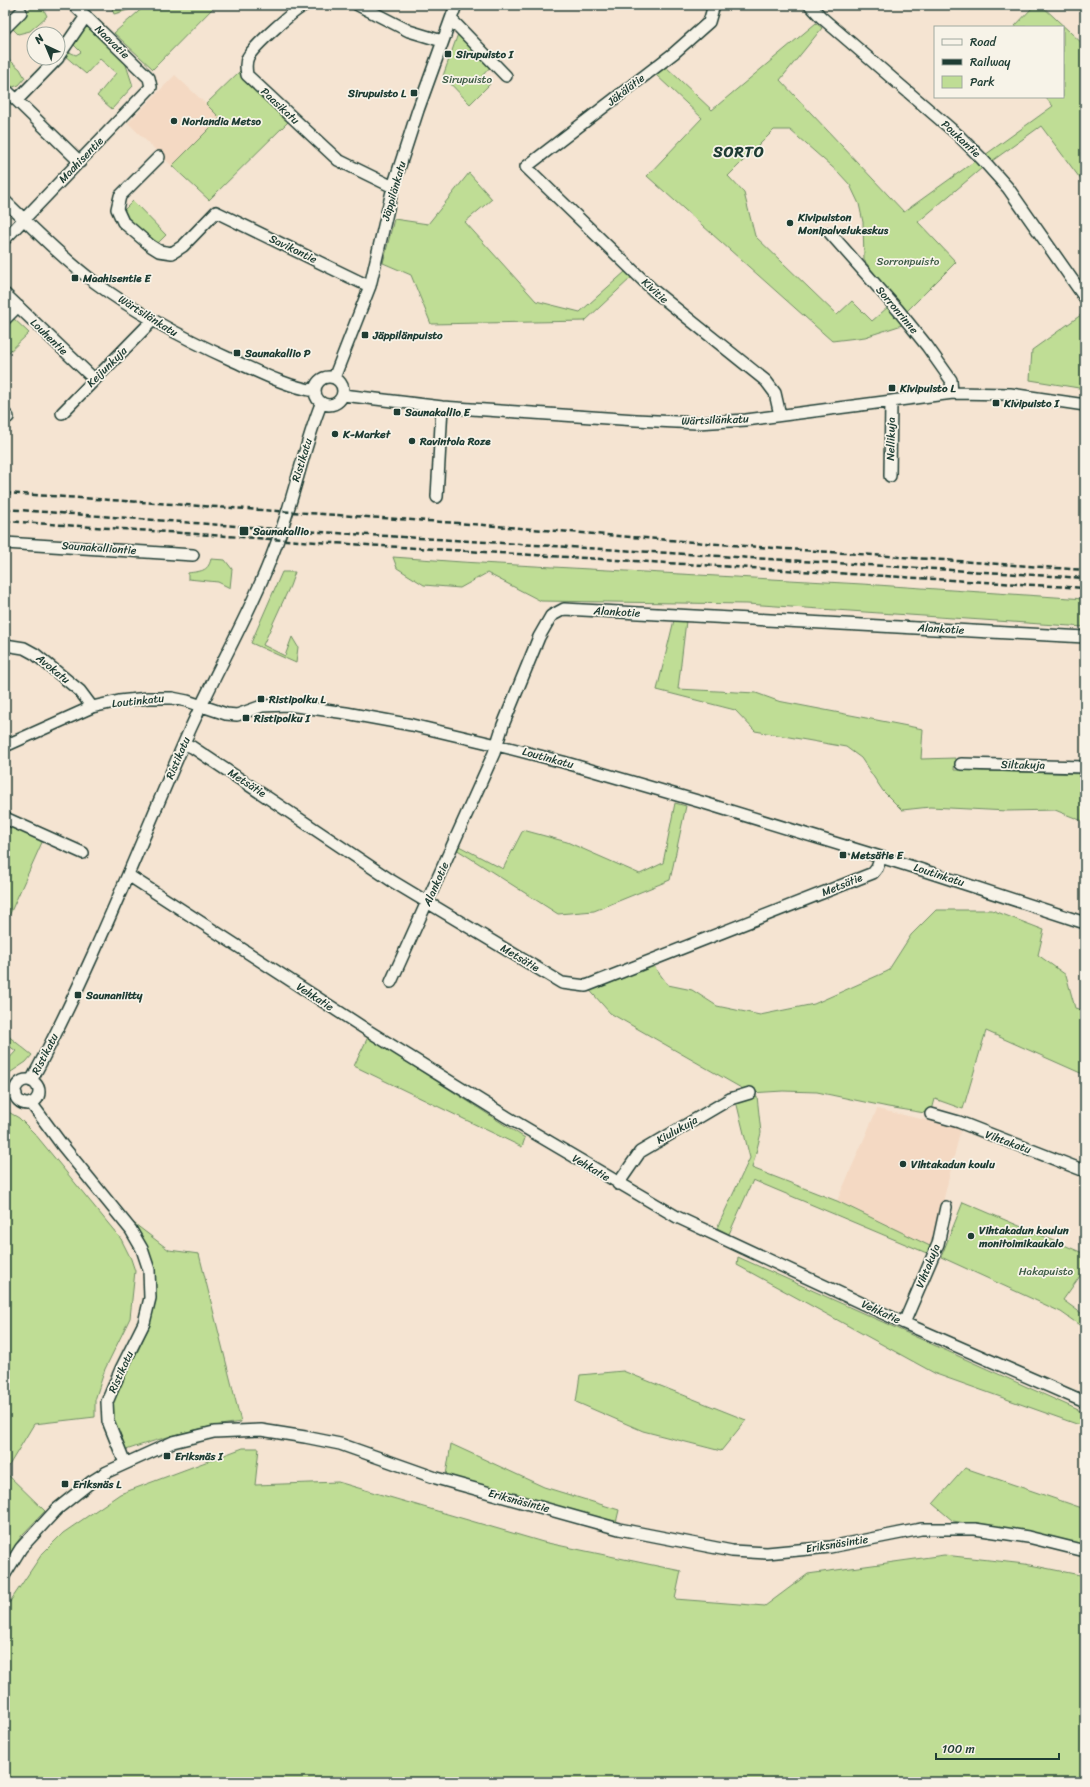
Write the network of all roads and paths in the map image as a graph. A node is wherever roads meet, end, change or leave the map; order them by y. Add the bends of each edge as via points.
1 (74, 5) edge
2 (305, 5) edge
3 (358, 5) edge
4 (456, 5) edge
5 (714, 5) edge
6 (810, 5) edge
7 (21, 12) dead end
8 (86, 16) junction
9 (451, 19) junction
10 (5, 28) edge
11 (442, 41) junction
12 (66, 46) edge
13 (50, 66) edge
14 (506, 76) dead end
15 (149, 78) joint
16 (5, 89) edge
17 (17, 100) junction
18 (158, 157) dead end
19 (80, 162) junction
20 (526, 167) joint
21 (394, 187) junction
22 (5, 201) edge
23 (24, 219) junction
24 (830, 233) dead end
25 (5, 239) edge
26 (370, 286) junction
27 (5, 294) edge
28 (1085, 298) edge
29 (18, 306) junction
30 (5, 319) edge
31 (152, 321) junction
32 (334, 378) junction
33 (94, 379) junction
34 (315, 391) junction
35 (952, 393) junction
36 (343, 394) junction
37 (891, 401) junction
38 (321, 404) junction
39 (1085, 405) edge
40 (442, 407) junction
41 (62, 413) dead end
42 (780, 415) junction
43 (890, 476) dead end
44 (437, 497) dead end
45 (5, 542) edge
46 (193, 555) dead end
47 (1085, 637) edge
48 (5, 645) edge
49 (202, 705) junction
50 (92, 707) junction
51 (184, 744) junction
52 (497, 745) junction
53 (5, 746) edge
54 (961, 764) dead end
55 (1085, 767) edge
56 (5, 818) edge
57 (83, 853) dead end
58 (881, 857) junction
59 (128, 875) junction
60 (428, 902) junction
61 (1085, 922) edge
62 (391, 982) dead end
63 (31, 1081) junction
64 (10, 1093) edge
65 (750, 1093) dead end
66 (31, 1103) junction
67 (931, 1114) dead end
68 (1085, 1172) edge
69 (618, 1184) junction
70 (946, 1207) dead end
71 (904, 1323) junction
72 (1085, 1402) edge
73 (125, 1463) junction
74 (1085, 1550) edge
75 (5, 1574) edge

1 - 8 street, Naavatie
2 - 21 street, Paasikatu via 276,28 249,56 245,64 247,75 338,160
3 - 11 street via 409,31
4 - 9 street, Jäppilänkatu
5 - 20 street, Jäkälätie via 709,22 674,53
6 - 28 street, Poukantie via 982,159 1008,188
7 - 10 street
8 - 12 street
8 - 15 street, Naavatie
9 - 11 street, Jäppilänkatu
9 - 14 street
11 - 21 street, Jäppilänkatu
13 - 17 street
15 - 19 street, Maahisentie via 151,87
16 - 17 street
17 - 19 street
18 - 26 street, Savikontie via 120,196 117,209 123,222 159,251 172,253 183,246 216,212
19 - 23 street, Maahisentie
20 - 42 street, Kivitie via 653,290 766,381 775,393
21 - 26 street, Jäppilänkatu
22 - 23 street, Wärtsilänkatu
23 - 25 street, Maahisentie
23 - 31 street, Wärtsilänkatu via 92,280
24 - 35 street, Sorronrinne via 927,346 951,380
26 - 32 street, Jäppilänkatu
27 - 29 street, Louhentie
29 - 30 street
29 - 33 street, Louhentie
31 - 33 street, Keijunkuja
31 - 34 street, Wärtsilänkatu via 280,382
32 - 34 street via 327,377 321,380
32 - 36 street via 343,386
33 - 41 street, Keijunkuja
34 - 38 street via 316,398
35 - 37 street, Wärtsilänkatu
35 - 39 street, Wärtsilänkatu via 1010,394
36 - 38 street via 333,405
36 - 40 street, Wärtsilänkatu
37 - 42 street, Wärtsilänkatu
37 - 43 street, Nellikuja
38 - 49 street, Ristikatu via 277,544 248,612
40 - 42 street, Wärtsilänkatu via 698,422 746,420
40 - 44 street
45 - 46 street, Saunakalliontie
47 - 52 street, Alankotie via 564,609 551,616 539,637 503,724
48 - 50 street, Avokatu via 24,648 35,654 80,691
49 - 50 street, Loutinkatu via 172,698 148,698
49 - 51 street, Ristikatu
49 - 52 street, Loutinkatu via 226,714 237,715 262,706 298,706 412,725
50 - 53 street, Loutinkatu
51 - 59 street, Ristikatu
51 - 60 street, Metsätie
52 - 58 street, Loutinkatu via 701,802
52 - 60 street, Alankotie
54 - 55 street, Siltakuja
56 - 57 street
58 - 60 street, Metsätie via 873,873 586,986 562,983
58 - 61 street, Loutinkatu
59 - 63 street, Ristikatu via 79,986
59 - 69 street, Vehkatie via 367,1030
60 - 62 street, Alankotie
63 - 64 street via 21,1082
63 - 66 street via 39,1092
64 - 66 street via 20,1102
65 - 69 street, Kiulukuja via 730,1099 640,1152
66 - 73 street, Ristikatu via 131,1230 142,1248 149,1270 150,1298 144,1323 107,1402 108,1421
67 - 68 street, Vihtakatu via 959,1122
69 - 71 street, Vehkatie via 677,1218
70 - 71 street, Vihtakuja via 938,1244
71 - 72 street, Vehkatie
73 - 74 street, Eriksnäsintie via 173,1442 207,1434 268,1430 340,1444 436,1478 619,1529 732,1551 767,1553 830,1547 921,1529 974,1529 1028,1537
73 - 75 street, Eriksnäsintie via 91,1482 57,1509 21,1548

